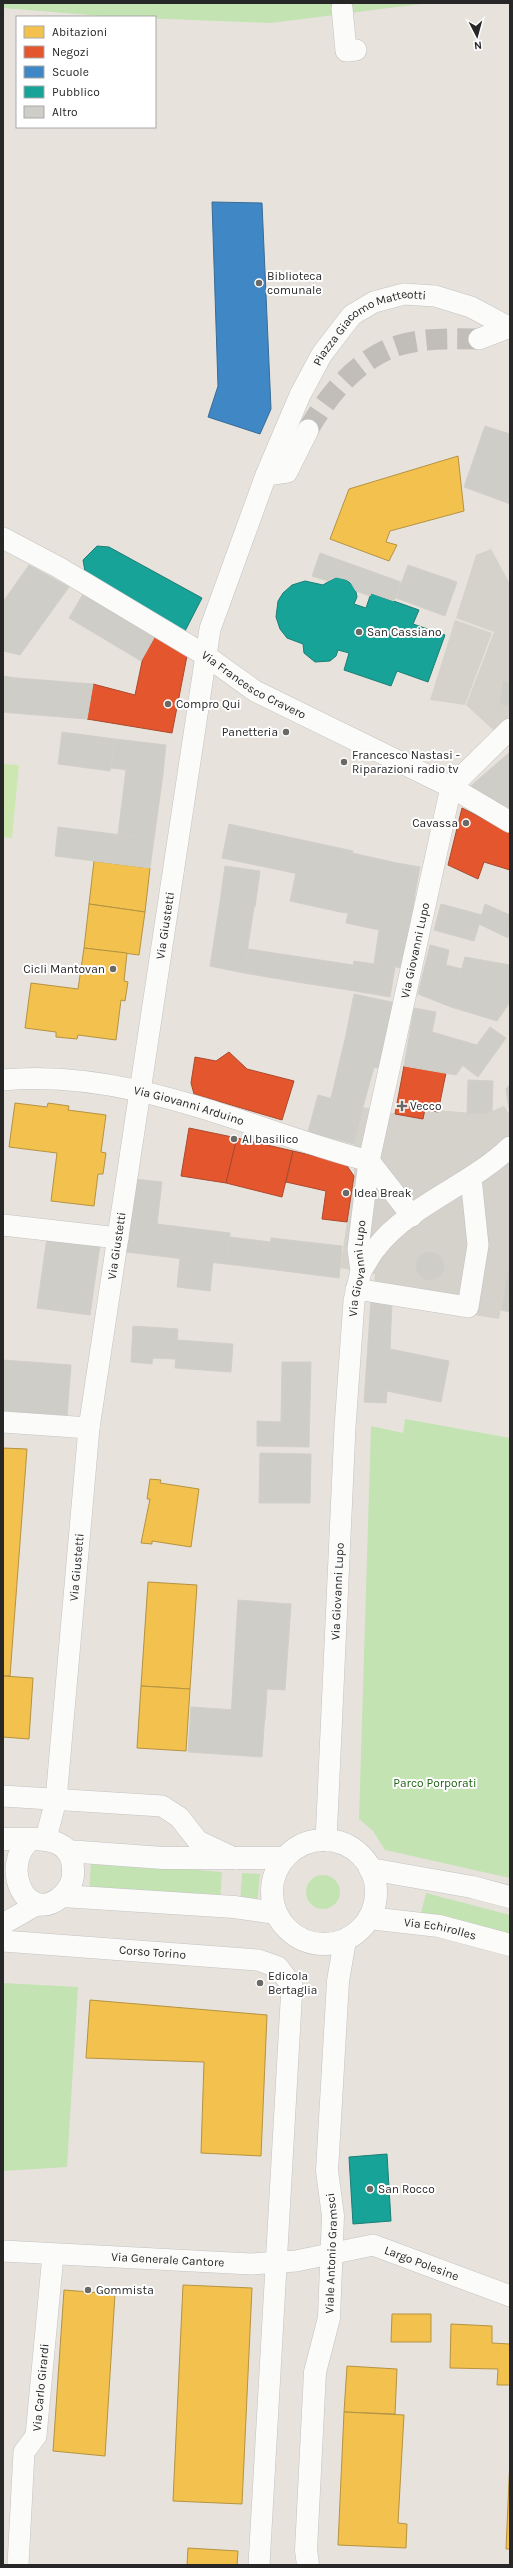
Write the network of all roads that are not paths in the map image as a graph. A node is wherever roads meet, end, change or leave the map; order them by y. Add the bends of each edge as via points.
1 (342, 8) dead end
2 (356, 50) dead end
3 (510, 327) edge
4 (479, 339) tunnel mouth
5 (308, 430) tunnel mouth
6 (266, 476) junction
7 (3, 538) edge
8 (205, 655) junction
9 (510, 730) edge
10 (451, 787) junction
11 (510, 822) edge
12 (3, 1080) edge
13 (141, 1089) junction
14 (510, 1147) edge
15 (369, 1161) junction
16 (471, 1178) junction
17 (412, 1216) junction
18 (3, 1225) edge
19 (118, 1238) junction
20 (359, 1280) junction
21 (3, 1422) edge
22 (89, 1428) junction
23 (3, 1796) edge
24 (56, 1800) junction
25 (3, 1839) edge
26 (38, 1839) junction
27 (326, 1841) junction
28 (67, 1851) junction
29 (284, 1858) junction
30 (236, 1859) junction
31 (370, 1869) junction
32 (62, 1896) junction
33 (510, 1896) edge
34 (20, 1898) edge
35 (276, 1913) junction
36 (369, 1918) junction
37 (3, 1924) edge
38 (345, 1940) junction
39 (3, 1942) edge
40 (510, 1945) edge
41 (3, 2252) edge
42 (332, 2253) junction
43 (53, 2255) junction
44 (277, 2264) junction
45 (510, 2296) edge
46 (18, 2565) edge
47 (259, 2565) edge
48 (308, 2565) edge

1 - 2 street via 346,51
3 - 4 street, Piazza Giacomo Matteotti
3 - 6 street, Piazza Giacomo Matteotti via 471,307 435,296 404,294 374,302 352,315 322,354
5 - 6 street via 287,472
6 - 8 street, Piazza Giacomo Matteotti via 210,629
7 - 8 street, Via Francesco Cravero via 58,567
8 - 10 street, Via Francesco Cravero via 255,692
8 - 13 street, Via Giustetti
9 - 10 street
10 - 11 street, Via Francesco Cravero
10 - 15 street, Via Giovanni Lupo
12 - 13 street, Via Giovanni Arduino via 75,1079
13 - 15 street, Via Giovanni Arduino
13 - 19 street, Via Giustetti
14 - 16 street
15 - 17 street
15 - 20 street, Via Giovanni Lupo via 358,1250
16 - 17 street
16 - 20 street via 478,1245 468,1307
17 - 20 street via 376,1248
18 - 19 street
19 - 22 street, Via Giustetti
20 - 27 street, Via Giovanni Lupo via 345,1427
21 - 22 street
22 - 24 street, Via Giustetti
23 - 24 street
24 - 26 street, Via Giustetti
24 - 30 street via 162,1806 179,1817 198,1840
25 - 26 street
26 - 28 street via 57,1843
26 - 34 street via 20,1845 8,1864 11,1887
27 - 29 street via 303,1845
27 - 31 street via 352,1849
28 - 30 street via 163,1858
28 - 32 street via 73,1864 72,1879
29 - 30 street
29 - 35 street via 276,1870 272,1884 272,1899
31 - 33 street via 465,1885
31 - 36 street via 375,1885 375,1902
32 - 34 street via 55,1901
32 - 35 street via 234,1907
34 - 37 street
35 - 38 street via 285,1927 297,1937 329,1944
36 - 38 street via 355,1934
36 - 40 street, Via Echirolles via 439,1926
38 - 42 street, Viale Antonio Gramsci via 338,1981 327,2171 333,2216
39 - 44 street, Corso Torino via 258,1960 278,1967 292,1986
41 - 43 street, Via Generale Cantore
42 - 44 street, Via Generale Cantore
42 - 45 street, Largo Polesine via 373,2246
42 - 48 street, Viale Antonio Gramsci via 329,2318 315,2372 306,2550
43 - 44 street, Via Generale Cantore
43 - 46 street, Via Carlo Girardi via 36,2436 24,2452
44 - 47 street

